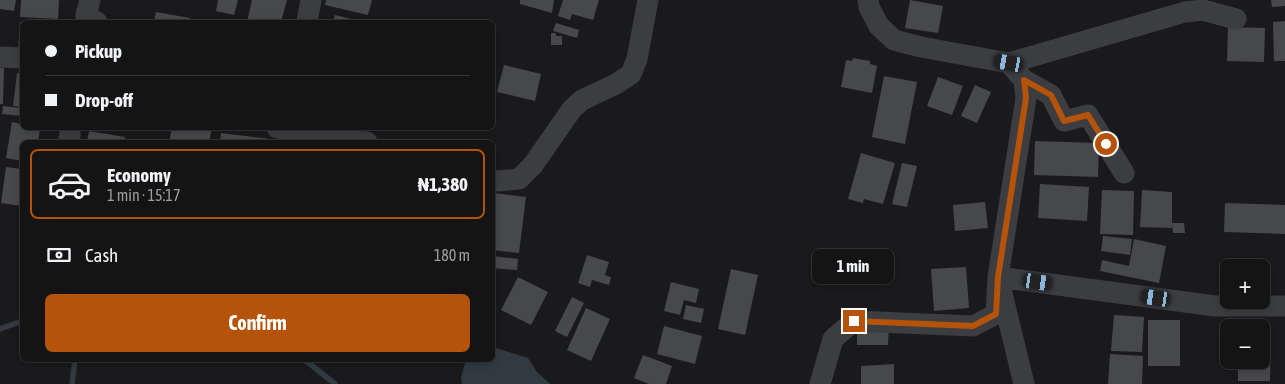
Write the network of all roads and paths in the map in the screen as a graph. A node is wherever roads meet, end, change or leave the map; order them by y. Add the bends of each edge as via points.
1 (311, 0) edge
2 (648, 0) edge
3 (868, 0) edge
4 (1236, 19) dead end
5 (307, 20) edge
6 (0, 57) edge
7 (20, 58) edge
8 (1009, 63) junction
9 (1024, 80) junction
10 (287, 130) edge
11 (342, 140) edge
12 (1124, 173) dead end
13 (495, 180) edge
14 (998, 277) junction
15 (1285, 306) edge
16 (820, 384) edge
17 (1024, 384) edge

1 - 5 street
2 - 13 street via 631,74 582,100 572,109 533,165 519,179
3 - 8 street via 879,26 894,40
4 - 8 street via 1203,10 1185,12
6 - 7 street
8 - 9 street
9 - 12 street via 1051,95 1064,121 1088,115
9 - 14 street via 1026,98
10 - 11 street
14 - 15 street via 1215,306
14 - 16 street via 996,314 973,326 854,321 833,339
14 - 17 street

